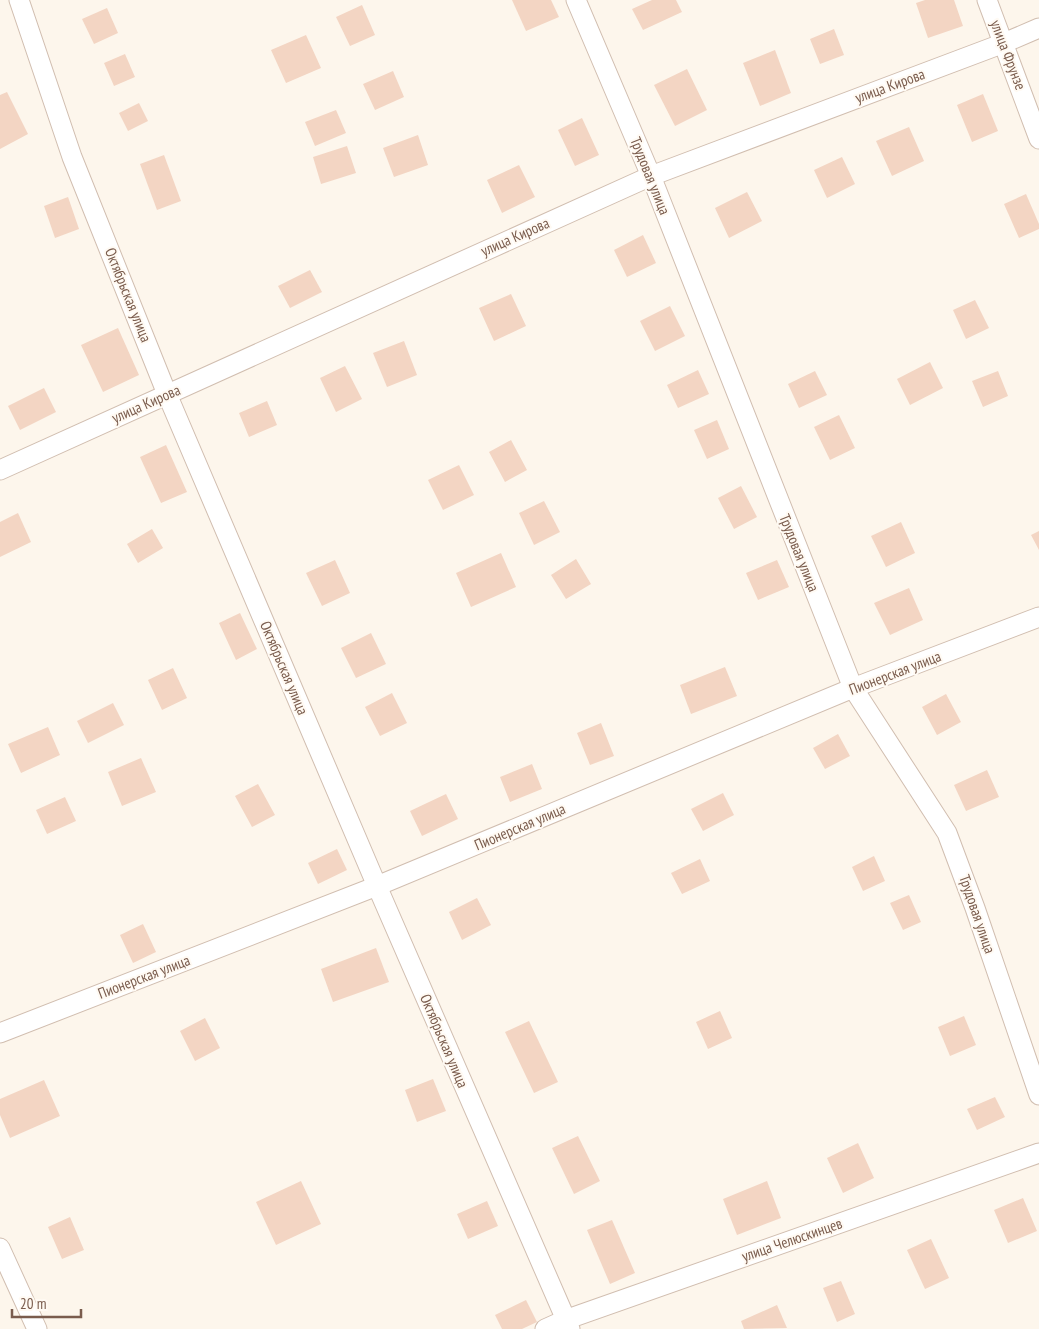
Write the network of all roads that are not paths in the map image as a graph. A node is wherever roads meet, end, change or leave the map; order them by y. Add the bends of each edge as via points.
1 (19, 0) edge
2 (576, 0) edge
3 (987, 0) edge
4 (1039, 28) edge
5 (1004, 43) junction
6 (1039, 139) edge
7 (651, 176) junction
8 (168, 394) junction
9 (0, 470) edge
10 (1039, 616) edge
11 (853, 688) junction
12 (377, 886) junction
13 (0, 1033) edge
14 (1039, 1095) edge
15 (1039, 1153) edge
16 (0, 1248) edge
17 (567, 1324) edge
18 (37, 1329) edge
19 (545, 1329) edge

1 - 8 street, Октябрьская улица via 72,157
2 - 7 street, Трудовая улица
3 - 5 street, улица Фрунзе
4 - 5 street, улица Кирова
5 - 6 street, улица Фрунзе
5 - 7 street, улица Кирова
7 - 8 street, улица Кирова
7 - 11 street, Трудовая улица
8 - 9 street, улица Кирова
8 - 12 street, Октябрьская улица
10 - 11 street, Пионерская улица
11 - 12 street, Пионерская улица
11 - 14 street, Трудовая улица via 947,833
12 - 13 street, Пионерская улица
12 - 17 street, Октябрьская улица
15 - 17 street, улица Челюскинцев
16 - 18 street
17 - 19 street, улица Челюскинцев

